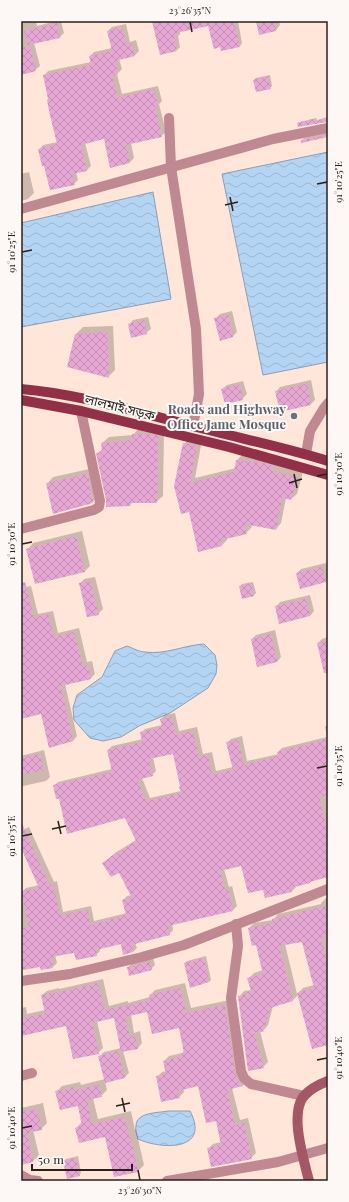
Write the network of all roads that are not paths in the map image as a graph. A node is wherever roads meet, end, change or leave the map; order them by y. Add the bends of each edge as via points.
1 (169, 118) dead end
2 (328, 128) edge
3 (172, 167) junction
4 (21, 209) edge
5 (21, 389) edge
6 (21, 400) edge
7 (328, 403) edge
8 (81, 410) junction
9 (192, 426) junction
10 (306, 454) junction
11 (328, 461) edge
12 (328, 475) edge
13 (21, 529) edge
14 (328, 889) edge
15 (236, 924) junction
16 (21, 981) edge
17 (32, 1073) dead end
18 (21, 1076) edge
19 (328, 1080) edge
20 (304, 1096) junction
21 (328, 1148) edge
22 (301, 1155) junction
23 (21, 1175) edge
24 (38, 1181) edge
25 (167, 1181) edge
26 (309, 1181) edge

1 - 3 street
2 - 3 street via 273,139
3 - 4 street
3 - 9 street via 196,329 199,394
5 - 9 main road, লালমাই সড়ক via 99,401
6 - 8 main road, লালমাই সড়ক
7 - 10 street via 310,431
8 - 12 main road, লালমাই সড়ক
8 - 13 street via 100,501 99,507
9 - 10 main road, লালমাই সড়ক
10 - 11 main road, লালমাই সড়ক
14 - 15 street
15 - 16 street via 184,945 142,957 70,974
15 - 20 street via 238,946 231,998 241,1071 251,1084
17 - 18 street
19 - 20 street
20 - 22 street via 297,1114
21 - 22 street
22 - 25 street via 278,1162
22 - 26 street
23 - 24 street

